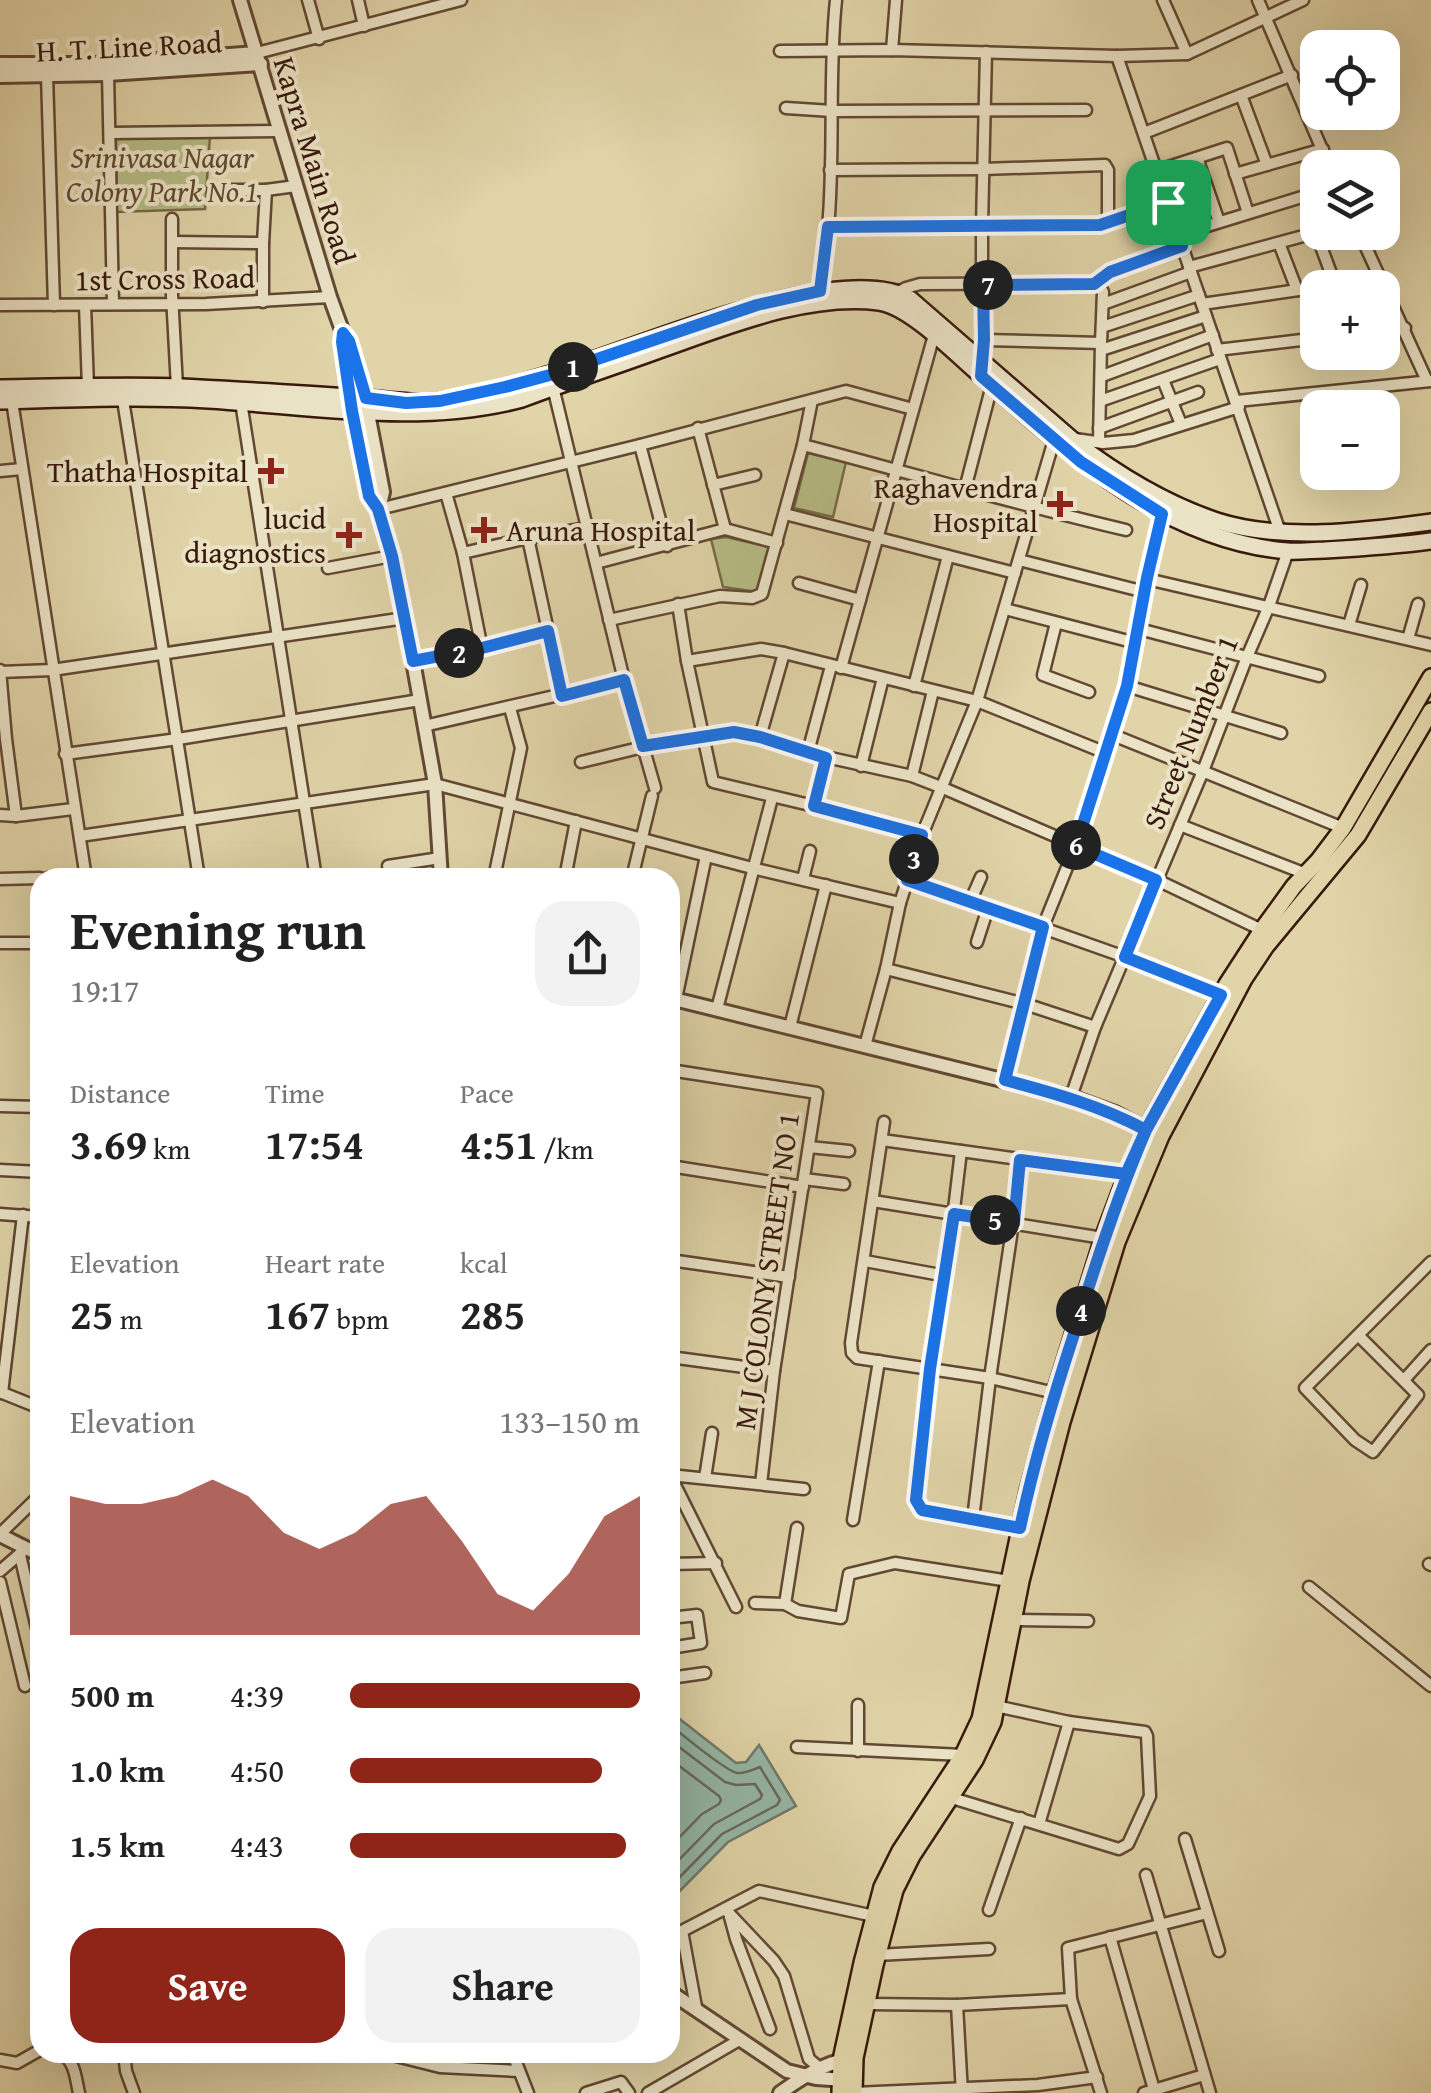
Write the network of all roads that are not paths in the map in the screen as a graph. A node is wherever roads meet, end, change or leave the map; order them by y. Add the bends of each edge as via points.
1 (240, 0) edge
2 (308, 0) edge
3 (358, 0) edge
4 (462, 0) edge
5 (836, 0) edge
6 (896, 0) edge
7 (1164, 0) edge
8 (1258, 0) edge
9 (1303, 0) edge
10 (410, 6) edge
11 (1266, 17) junction
12 (364, 26) junction
13 (319, 39) junction
14 (892, 50) junction
15 (780, 51) dead end
16 (831, 52) junction
17 (986, 52) junction
18 (1187, 54) junction
19 (262, 56) junction
20 (1118, 56) junction
21 (0, 64) edge
22 (108, 74) junction
23 (47, 75) junction
24 (1292, 75) junction
25 (0, 76) edge
26 (1241, 95) junction
27 (786, 108) dead end
28 (986, 110) junction
29 (1086, 110) dead end
30 (832, 111) junction
31 (279, 131) junction
32 (110, 133) junction
33 (1144, 133) junction
34 (1323, 148) joint
35 (1197, 158) junction
36 (1266, 165) junction
37 (830, 170) junction
38 (983, 170) junction
39 (1156, 171) junction
40 (1236, 174) junction
41 (296, 186) junction
42 (213, 190) dead end
43 (266, 190) junction
44 (1300, 197) edge
45 (1168, 202) junction
46 (1248, 213) junction
47 (172, 218) dead end
48 (1219, 222) junction
49 (982, 224) junction
50 (1108, 224) junction
51 (828, 227) junction
52 (1300, 237) edge
53 (1180, 240) junction
54 (173, 242) junction
55 (263, 242) junction
56 (1279, 243) junction
57 (1190, 269) junction
58 (1094, 284) junction
59 (983, 285) junction
60 (1297, 290) junction
61 (1300, 290) edge
62 (820, 291) junction
63 (898, 292) junction
64 (330, 297) junction
65 (1200, 299) junction
66 (263, 302) junction
67 (113, 304) junction
68 (173, 304) junction
69 (1103, 304) junction
70 (0, 305) edge
71 (54, 305) junction
72 (85, 306) junction
73 (1206, 316) junction
74 (1400, 319) edge
75 (1102, 327) junction
76 (1400, 328) edge
77 (1404, 328) junction
78 (934, 334) junction
79 (1213, 335) junction
80 (984, 340) junction
81 (1300, 341) edge
82 (1102, 346) junction
83 (1218, 354) junction
84 (985, 374) junction
85 (1102, 376) junction
86 (1163, 380) junction
87 (1429, 381) edge
88 (88, 387) junction
89 (178, 387) junction
90 (554, 387) junction
91 (0, 388) edge
92 (1198, 392) dead end
93 (123, 400) junction
94 (812, 400) junction
95 (6, 401) edge
96 (1100, 401) junction
97 (1172, 401) junction
98 (241, 402) junction
99 (359, 404) junction
100 (1238, 404) junction
101 (913, 409) junction
102 (1181, 424) junction
103 (698, 428) junction
104 (1099, 428) junction
105 (1062, 439) junction
106 (1098, 442) junction
107 (640, 445) junction
108 (803, 446) junction
109 (572, 462) junction
110 (22, 469) junction
111 (897, 469) junction
112 (0, 471) edge
113 (755, 475) dead end
114 (713, 486) junction
115 (965, 489) junction
116 (446, 494) junction
117 (378, 509) junction
118 (1034, 509) junction
119 (785, 514) junction
120 (1162, 514) junction
121 (1431, 522) edge
122 (587, 528) junction
123 (725, 529) junction
124 (1126, 530) dead end
125 (1280, 532) junction
126 (528, 538) junction
127 (877, 538) junction
128 (1431, 541) edge
129 (777, 543) junction
130 (667, 546) junction
131 (1288, 551) junction
132 (462, 553) junction
133 (392, 556) junction
134 (948, 556) junction
135 (1020, 560) junction
136 (596, 563) junction
137 (328, 568) dead end
138 (1015, 573) junction
139 (1147, 578) junction
140 (799, 583) dead end
141 (1361, 584) dead end
142 (1145, 592) junction
143 (860, 600) junction
144 (678, 604) junction
145 (1418, 604) dead end
146 (1269, 606) junction
147 (1005, 609) junction
148 (405, 618) junction
149 (610, 620) junction
150 (1056, 623) junction
151 (1349, 625) junction
152 (1139, 629) junction
153 (548, 631) junction
154 (279, 638) junction
155 (1408, 639) junction
156 (1136, 643) junction
157 (1431, 644) edge
158 (482, 648) junction
159 (164, 653) junction
160 (784, 653) junction
161 (1246, 657) junction
162 (413, 661) junction
163 (687, 661) junction
164 (836, 666) junction
165 (52, 670) junction
166 (0, 671) edge
167 (1319, 676) dead end
168 (1431, 677) edge
169 (884, 678) junction
170 (624, 680) junction
171 (914, 686) junction
172 (1127, 686) junction
173 (933, 691) junction
174 (1089, 692) dead end
175 (562, 696) junction
176 (420, 700) junction
177 (976, 701) junction
178 (510, 708) junction
179 (1431, 710) edge
180 (1226, 715) junction
181 (290, 720) junction
182 (424, 726) junction
183 (1281, 733) dead end
184 (1113, 735) junction
185 (704, 736) junction
186 (760, 737) junction
187 (3, 739) edge
188 (178, 740) junction
189 (643, 746) junction
190 (808, 752) junction
191 (1106, 753) junction
192 (65, 754) junction
193 (826, 758) junction
194 (581, 762) dead end
195 (861, 766) junction
196 (1203, 771) junction
197 (912, 776) junction
198 (434, 784) junction
199 (944, 788) junction
200 (772, 798) junction
201 (305, 802) junction
202 (510, 804) junction
203 (814, 806) junction
204 (74, 809) junction
205 (0, 816) edge
206 (16, 816) junction
207 (190, 820) junction
208 (576, 821) junction
209 (1180, 824) junction
210 (1343, 828) junction
211 (922, 835) junction
212 (80, 836) junction
213 (640, 837) junction
214 (1076, 846) junction
215 (810, 851) dead end
216 (706, 856) junction
217 (440, 858) junction
218 (388, 866) dead end
219 (85, 868) edge
220 (197, 868) edge
221 (315, 868) edge
222 (440, 868) edge
223 (496, 868) edge
224 (566, 868) edge
225 (634, 868) edge
226 (752, 868) junction
227 (1306, 874) junction
228 (981, 877) dead end
229 (30, 878) edge
230 (0, 880) edge
231 (803, 880) junction
232 (907, 880) junction
233 (1156, 880) junction
234 (826, 885) junction
235 (970, 902) junction
236 (900, 903) junction
237 (988, 908) junction
238 (1043, 927) junction
239 (1262, 930) junction
240 (976, 942) dead end
241 (0, 943) edge
242 (30, 943) edge
243 (1125, 957) junction
244 (886, 968) junction
245 (680, 969) edge
246 (1221, 995) junction
247 (680, 1001) edge
248 (1024, 1004) junction
249 (718, 1009) junction
250 (790, 1027) junction
251 (1095, 1027) junction
252 (865, 1046) junction
253 (680, 1072) edge
254 (821, 1077) dead end
255 (1005, 1080) junction
256 (817, 1093) junction
257 (1071, 1098) junction
258 (0, 1106) edge
259 (30, 1108) edge
260 (884, 1122) dead end
261 (1153, 1133) junction
262 (882, 1140) junction
263 (809, 1147) junction
264 (849, 1151) dead end
265 (961, 1151) junction
266 (1020, 1160) junction
267 (680, 1167) edge
268 (0, 1170) edge
269 (30, 1172) edge
270 (1126, 1174) junction
271 (803, 1183) junction
272 (844, 1184) dead end
273 (873, 1201) junction
274 (0, 1214) edge
275 (954, 1214) junction
276 (23, 1215) junction
277 (30, 1215) edge
278 (1014, 1223) junction
279 (1103, 1238) junction
280 (680, 1261) edge
281 (864, 1261) junction
282 (1431, 1262) edge
283 (946, 1276) junction
284 (789, 1277) junction
285 (1358, 1335) junction
286 (1431, 1350) edge
287 (680, 1358) edge
288 (879, 1361) junction
289 (930, 1369) junction
290 (774, 1370) junction
291 (990, 1378) junction
292 (1404, 1380) junction
293 (1, 1392) edge
294 (1055, 1393) junction
295 (30, 1404) edge
296 (712, 1432) dead end
297 (680, 1476) edge
298 (705, 1478) junction
299 (761, 1484) junction
300 (804, 1489) dead end
301 (680, 1494) edge
302 (680, 1503) edge
303 (685, 1503) junction
304 (30, 1505) edge
305 (973, 1519) junction
306 (853, 1520) dead end
307 (796, 1528) dead end
308 (1020, 1528) junction
309 (0, 1534) edge
310 (23, 1551) junction
311 (30, 1553) edge
312 (716, 1563) junction
313 (680, 1564) edge
314 (0, 1571) edge
315 (1009, 1580) junction
316 (0, 1582) edge
317 (1309, 1587) dead end
318 (30, 1588) edge
319 (755, 1603) dead end
320 (785, 1604) junction
321 (736, 1607) dead end
322 (680, 1617) edge
323 (1013, 1620) junction
324 (1088, 1622) dead end
325 (680, 1646) edge
326 (705, 1673) dead end
327 (680, 1677) edge
328 (25, 1686) dead end
329 (1431, 1686) edge
330 (858, 1704) dead end
331 (996, 1706) junction
332 (1069, 1722) junction
333 (797, 1747) dead end
334 (858, 1751) junction
335 (964, 1755) junction
336 (952, 1798) junction
337 (1021, 1818) junction
338 (1039, 1824) junction
339 (1185, 1839) dead end
340 (1146, 1876) dead end
341 (989, 1910) dead end
342 (727, 1911) junction
343 (1207, 1912) junction
344 (874, 1916) junction
345 (1161, 1926) junction
346 (1110, 1937) junction
347 (989, 1949) dead end
348 (1219, 1951) dead end
349 (878, 1955) junction
350 (680, 1998) edge
351 (1071, 1999) junction
352 (867, 2004) junction
353 (957, 2005) junction
354 (696, 2008) junction
355 (770, 2029) dead end
356 (741, 2039) junction
357 (30, 2056) edge
358 (848, 2059) junction
359 (0, 2060) edge
360 (72, 2063) edge
361 (125, 2063) edge
362 (427, 2063) edge
363 (515, 2063) edge
364 (821, 2069) junction
365 (518, 2071) junction
366 (1204, 2075) junction
367 (804, 2076) junction
368 (1097, 2077) junction
369 (848, 2088) edge
370 (1038, 2089) edge
371 (962, 2090) edge
372 (1151, 2092) edge
373 (79, 2093) edge
374 (134, 2093) edge
375 (528, 2093) edge
376 (586, 2093) edge
377 (630, 2093) edge
378 (648, 2093) edge
379 (780, 2093) edge
380 (1100, 2093) edge
381 (1210, 2093) edge

1 - 19 street, Kapra Main Road
2 - 13 street
3 - 12 street
4 - 10 street
5 - 16 street
6 - 14 street
7 - 18 street
8 - 11 street
9 - 11 street
10 - 12 street
11 - 18 street
11 - 24 street
12 - 13 street
13 - 19 street
14 - 16 street
14 - 17 street
15 - 16 street
16 - 30 street
17 - 20 street
17 - 28 street
18 - 20 street
19 - 21 street, H. T. Line Road
19 - 22 street, H. T. Line Road
19 - 31 street, Kapra Main Road
20 - 33 street
22 - 23 street, H. T. Line Road
22 - 32 street
23 - 25 street, H. T. Line Road
23 - 71 street
24 - 26 street
24 - 34 street
26 - 33 street
26 - 36 street
27 - 30 street
28 - 29 street
28 - 30 street
28 - 38 street
30 - 37 street
31 - 32 street
31 - 41 street, Kapra Main Road
32 - 67 street
33 - 39 street
34 - 36 street
35 - 39 street
35 - 40 street via 1227,148
35 - 48 street
36 - 40 street
37 - 38 street
37 - 51 street
38 - 49 street
38 - 50 street via 1106,165
39 - 45 street
40 - 46 street
41 - 43 street
41 - 64 street, Kapra Main Road
42 - 43 street
43 - 55 street
44 - 46 street
45 - 50 street
45 - 53 street
46 - 48 street
47 - 54 street
48 - 53 street
49 - 50 street
49 - 51 street
49 - 59 street
51 - 62 street
52 - 56 street
53 - 57 street
53 - 58 street
54 - 55 street
54 - 68 street
55 - 66 street
56 - 57 street
56 - 60 street
57 - 65 street
57 - 69 street
58 - 59 street
58 - 69 street via 1102,288
59 - 63 street via 920,284
59 - 80 street
60 - 61 street
60 - 65 street
62 - 63 main road
62 - 99 main road via 478,394
63 - 84 main road via 939,323
64 - 66 street, 1st Cross Road
64 - 99 street, Kapra Main Road via 349,341
65 - 73 street
65 - 75 street
66 - 68 street, 1st Cross Road
67 - 68 street, 1st Cross Road
67 - 72 street, 1st Cross Road
68 - 89 street
69 - 75 street
70 - 71 street, 1st Cross Road
71 - 72 street, 1st Cross Road
72 - 88 street
73 - 79 street
73 - 82 street
74 - 77 street
75 - 82 street
76 - 77 street
77 - 87 street
78 - 84 main road
78 - 90 main road via 884,302 820,303 707,333
78 - 101 street
79 - 83 street
79 - 85 street
80 - 82 street
80 - 84 street
81 - 83 street
82 - 85 street
83 - 86 street
83 - 100 street
84 - 105 main road
84 - 105 main road
84 - 115 street
85 - 96 street
86 - 96 street
86 - 97 street
87 - 100 street
88 - 89 main road
88 - 91 main road
89 - 99 main road
90 - 99 main road via 496,406 438,413
90 - 109 street
92 - 97 street
93 - 95 main road
93 - 98 main road
93 - 159 street
94 - 101 street via 846,391
94 - 103 street
94 - 108 street
95 - 110 street
96 - 104 street
97 - 102 street
97 - 104 street
98 - 99 main road
98 - 154 street
99 - 117 street, Kapra Main Road via 383,492
100 - 102 street
100 - 125 street
101 - 111 street
102 - 106 street via 1134,440
103 - 107 street
103 - 114 street
104 - 106 street
105 - 106 street
105 - 118 street
105 - 120 main road via 1081,462
105 - 125 main road via 1167,500 1220,522
107 - 109 street
107 - 130 street
108 - 111 street
108 - 119 street
109 - 116 street
109 - 122 street
110 - 112 street
110 - 165 street
111 - 115 street
111 - 127 street
113 - 114 street
114 - 123 street
115 - 118 street
116 - 117 street
116 - 132 street
117 - 133 street, Kapra Main Road
118 - 124 street
118 - 135 street
119 - 127 street
119 - 129 street
120 - 131 main road via 1215,537
120 - 139 street
121 - 125 main road
122 - 126 street
122 - 136 street
123 - 129 street
123 - 130 street
126 - 132 street
126 - 153 street
127 - 134 street
127 - 143 street
128 - 131 main road
129 - 144 street via 758,598
130 - 136 street
131 - 146 street, Street Number 1
132 - 158 street
133 - 137 street
133 - 148 street, Kapra Main Road
134 - 138 street
134 - 171 street
135 - 138 street
135 - 142 street
136 - 149 street
138 - 147 street
139 - 142 street
139 - 146 street
140 - 143 street
141 - 151 street
142 - 152 street
143 - 164 street
144 - 149 street
144 - 163 street
145 - 155 street
146 - 151 street
146 - 161 street, Street Number 1
147 - 150 street
147 - 177 street
148 - 154 street
148 - 162 street, Kapra Main Road
149 - 170 street
150 - 156 street
150 - 174 street via 1042,674
151 - 155 street
152 - 156 street
152 - 161 street
153 - 158 street
153 - 175 street
154 - 159 street
154 - 181 street
155 - 157 street
156 - 172 street
158 - 162 street
159 - 165 street
159 - 188 street
160 - 163 street via 761,649
160 - 164 street
160 - 186 street
161 - 167 street
161 - 180 street, Street Number 1
162 - 176 street, Kapra Main Road
163 - 185 street
164 - 169 street
164 - 190 street
165 - 166 street
165 - 192 street
166 - 187 street
168 - 210 main road
169 - 171 street
169 - 195 street
170 - 175 street
170 - 189 street
171 - 173 street
172 - 180 street
172 - 184 street
173 - 177 street
173 - 197 street
175 - 178 street
176 - 181 street
176 - 182 street, Kapra Main Road
177 - 191 street
177 - 199 street
178 - 182 street
178 - 202 street via 520,748
179 - 261 main road via 1358,834 1244,979
180 - 183 street
180 - 196 street, Street Number 1
181 - 188 street
181 - 201 street
182 - 198 street, Kapra Main Road
184 - 191 street
184 - 196 street
185 - 186 street
185 - 189 street
185 - 200 street via 716,784
186 - 190 street
187 - 206 street
188 - 192 street
188 - 207 street
189 - 194 street
189 - 213 street via 653,792
190 - 193 street
191 - 214 street
192 - 204 street
193 - 195 street
193 - 203 street
195 - 197 street
196 - 209 street, Street Number 1
196 - 210 street
197 - 199 street
198 - 201 street
198 - 202 street
198 - 217 street, Kapra Main Road
199 - 211 street
199 - 214 street
200 - 203 street
200 - 226 street
201 - 207 street
201 - 221 street
202 - 208 street
202 - 223 street
203 - 211 street
204 - 206 street
204 - 212 street
205 - 206 street
207 - 212 street
207 - 220 street
208 - 213 street
208 - 224 street
209 - 227 street
209 - 233 street, Street Number 1
210 - 227 main road
211 - 232 street
212 - 219 street
213 - 216 street
213 - 225 street
214 - 233 street
214 - 238 street
215 - 231 street
216 - 226 street
216 - 245 street
217 - 218 street
217 - 222 street, Kapra Main Road
226 - 231 street
226 - 249 street
227 - 239 main road
228 - 235 street
229 - 230 street
231 - 234 street
232 - 235 street
232 - 236 street
233 - 239 street
233 - 243 street, Street Number 1
234 - 236 street
234 - 250 street
235 - 237 street
236 - 244 street
237 - 238 street
237 - 240 street
238 - 243 street
238 - 248 street
239 - 246 main road
241 - 242 street
243 - 246 street
243 - 251 street, Street Number 1
244 - 248 street
244 - 252 street
246 - 261 main road
247 - 249 street
248 - 251 street
248 - 255 street
249 - 250 street
250 - 252 street
251 - 257 street, Street Number 1
252 - 255 street
253 - 256 street, M J COLONY STREET NO 1
254 - 256 street
255 - 257 street
256 - 263 street, M J COLONY STREET NO 1
257 - 261 street
258 - 259 street
260 - 262 street
261 - 270 main road
261 - 323 main road via 1066,1408
262 - 265 street
262 - 273 street
263 - 264 street
263 - 271 street, M J COLONY STREET NO 1
265 - 266 street
265 - 275 street
266 - 270 street
266 - 278 street
267 - 271 street
268 - 269 street
270 - 279 main road
271 - 272 street
271 - 284 street, M J COLONY STREET NO 1
273 - 275 street
273 - 281 street
274 - 276 street
275 - 278 street
275 - 283 street
276 - 277 street
276 - 293 street
278 - 279 street
278 - 291 street
279 - 294 main road
280 - 284 street
281 - 283 street
281 - 288 street via 850,1350 856,1358
282 - 285 street
283 - 289 street
284 - 290 street, M J COLONY STREET NO 1
285 - 292 street
285 - 292 street via 1305,1388 1373,1452 1418,1395
286 - 292 street
287 - 290 street
288 - 289 street
288 - 306 street
289 - 291 street
289 - 305 street via 916,1500 922,1510
290 - 299 street, M J COLONY STREET NO 1
291 - 294 street
291 - 305 street
293 - 295 street
294 - 308 main road
296 - 298 street
297 - 298 street
298 - 299 street
299 - 300 street
301 - 303 street
302 - 303 street
303 - 312 street
304 - 309 street
305 - 308 street
307 - 320 street
308 - 315 main road
309 - 310 street
310 - 311 street
310 - 314 street
310 - 318 street
312 - 313 street
312 - 321 street
315 - 320 street via 894,1563 849,1574 841,1618
315 - 335 main road via 980,1719
316 - 328 street
317 - 329 street
319 - 320 street
322 - 325 street via 697,1615 700,1643
323 - 324 street
323 - 331 main road
326 - 327 street
330 - 334 street
331 - 332 street
331 - 336 main road via 988,1735
332 - 338 street
332 - 338 street via 1145,1732 1150,1796 1128,1844 1119,1849
333 - 334 street
334 - 335 street
335 - 344 main road via 890,1868
336 - 337 street
336 - 349 main road via 902,1872
337 - 338 street
337 - 341 street
339 - 343 street
340 - 345 street
342 - 344 street via 759,1891
342 - 354 street via 682,1931
342 - 355 street
342 - 364 street via 784,1976 809,2059
343 - 345 street
343 - 348 street
344 - 358 main road
345 - 346 street
345 - 366 street
346 - 351 street via 1068,1948
346 - 372 street
347 - 349 street
349 - 352 main road
350 - 354 street
351 - 353 street
351 - 368 street
352 - 353 street
352 - 358 main road
353 - 371 street
354 - 356 street
356 - 367 street
356 - 378 street
357 - 359 street via 17,2064
358 - 364 street
358 - 369 main road
360 - 373 street
361 - 374 street
362 - 365 street
363 - 365 street
364 - 367 street
365 - 375 street
366 - 372 street
366 - 381 street
367 - 369 street
367 - 379 street
368 - 370 street
368 - 380 street
369 - 371 street
370 - 371 street
376 - 377 street via 621,2082

